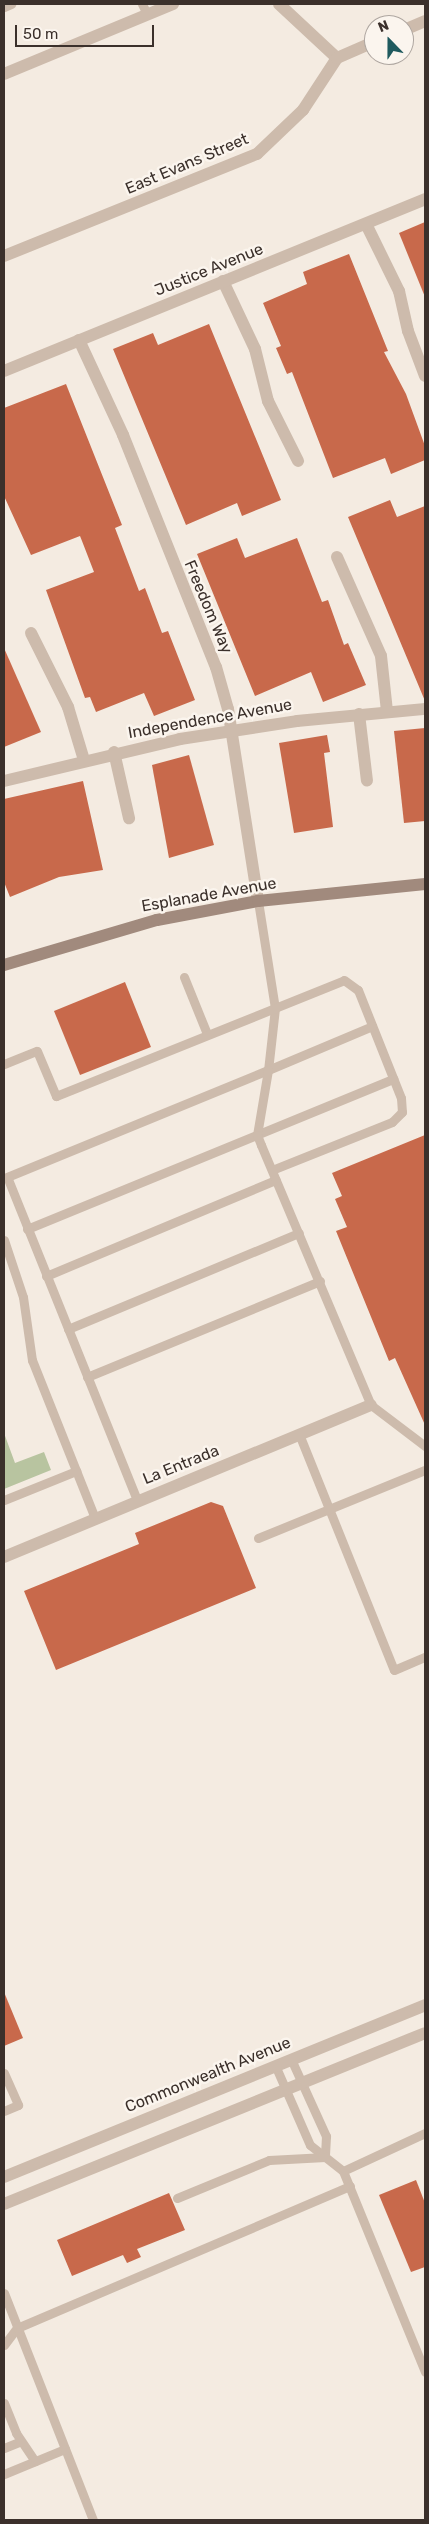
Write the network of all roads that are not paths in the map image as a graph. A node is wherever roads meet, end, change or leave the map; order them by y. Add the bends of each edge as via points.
1 (11, 4) edge
2 (173, 4) edge
3 (279, 4) edge
4 (4, 7) edge
5 (144, 9) edge
6 (364, 46) edge
7 (337, 58) junction
8 (4, 74) edge
9 (425, 199) edge
10 (366, 224) junction
11 (4, 256) edge
12 (223, 281) junction
13 (79, 340) junction
14 (4, 371) edge
15 (425, 376) edge
16 (298, 461) dead end
17 (337, 557) dead end
18 (31, 633) dead end
19 (425, 710) edge
20 (387, 711) junction
21 (359, 714) junction
22 (231, 730) junction
23 (114, 752) junction
24 (84, 760) junction
25 (4, 781) edge
26 (367, 781) dead end
27 (129, 818) dead end
28 (425, 884) edge
29 (258, 901) junction
30 (4, 965) edge
31 (184, 976) dead end
32 (275, 1008) junction
33 (372, 1026) junction
34 (207, 1034) junction
35 (4, 1064) edge
36 (268, 1070) junction
37 (393, 1079) junction
38 (257, 1135) junction
39 (272, 1170) junction
40 (5, 1174) edge
41 (276, 1180) junction
42 (27, 1229) junction
43 (299, 1233) junction
44 (4, 1240) edge
45 (46, 1276) junction
46 (320, 1281) junction
47 (68, 1329) junction
48 (87, 1377) junction
49 (371, 1405) junction
50 (299, 1434) junction
51 (425, 1446) edge
52 (425, 1470) edge
53 (76, 1471) junction
54 (4, 1500) edge
55 (137, 1500) junction
56 (330, 1511) junction
57 (96, 1518) junction
58 (258, 1538) dead end
59 (4, 1557) edge
60 (425, 1657) edge
61 (425, 2004) edge
62 (425, 2033) edge
63 (291, 2058) junction
64 (275, 2065) junction
65 (4, 2074) edge
66 (302, 2082) junction
67 (286, 2089) junction
68 (4, 2112) edge
69 (425, 2133) edge
70 (325, 2156) junction
71 (342, 2171) junction
72 (4, 2177) edge
73 (350, 2186) junction
74 (177, 2198) dead end
75 (4, 2204) edge
76 (5, 2298) edge
77 (18, 2328) junction
78 (4, 2345) edge
79 (425, 2372) edge
80 (4, 2403) edge
81 (21, 2441) junction
82 (4, 2448) edge
83 (65, 2449) junction
84 (35, 2461) junction
85 (4, 2474) edge
86 (93, 2520) edge

1 - 4 lane
2 - 5 street
3 - 7 street
5 - 8 street
6 - 7 street
7 - 11 street, East Evans Street via 303,110 257,154
9 - 10 street, Justice Avenue
10 - 12 street, Justice Avenue
10 - 15 street via 399,291 408,331
12 - 13 street, Justice Avenue
12 - 16 street via 255,349 268,401
13 - 14 street, Justice Avenue
13 - 22 street, Freedom Way via 123,435 216,667
17 - 20 street via 381,656
18 - 24 street via 68,707
19 - 20 street, Independence Avenue
20 - 21 street, Independence Avenue
21 - 22 street, Independence Avenue
21 - 26 street
22 - 23 street, Independence Avenue
22 - 29 street, Freedom Way
23 - 24 street, Independence Avenue
23 - 27 street
24 - 25 street, Independence Avenue
28 - 29 main road, Esplanade Avenue
29 - 30 main road, Esplanade Avenue via 156,920
29 - 32 lane
31 - 34 lane
32 - 33 lane via 344,980 358,990
32 - 34 lane
32 - 36 lane
33 - 36 lane
33 - 37 lane
34 - 35 lane via 56,1096 37,1051
36 - 38 lane
36 - 40 lane
37 - 38 lane
37 - 39 lane via 402,1112 392,1122
38 - 39 lane
38 - 42 lane
39 - 41 lane
40 - 42 lane
41 - 43 lane
41 - 45 lane
42 - 45 lane
43 - 46 lane
43 - 47 lane
44 - 53 lane via 23,1297 32,1360
45 - 47 lane
46 - 48 lane
46 - 49 lane
47 - 48 lane
48 - 55 lane
49 - 50 street, La Entrada
49 - 51 lane
50 - 55 street, La Entrada
50 - 56 lane
52 - 56 lane
53 - 54 lane
53 - 57 lane
55 - 57 street, La Entrada
56 - 58 lane
56 - 60 lane via 394,1670
57 - 59 street, La Entrada
61 - 63 street, Commonwealth Avenue
62 - 66 street
63 - 64 street, Commonwealth Avenue
63 - 66 lane
64 - 67 lane
64 - 72 street, Commonwealth Avenue
65 - 68 lane via 18,2105
66 - 67 street
66 - 70 lane via 326,2136
67 - 70 lane via 310,2145
67 - 75 street
69 - 71 lane
70 - 71 lane
70 - 74 lane via 270,2160
71 - 73 lane
73 - 77 lane
73 - 79 lane
76 - 77 lane
77 - 78 lane
77 - 83 lane
80 - 81 lane
81 - 82 lane
81 - 84 lane
83 - 84 lane
83 - 86 lane
84 - 85 lane

